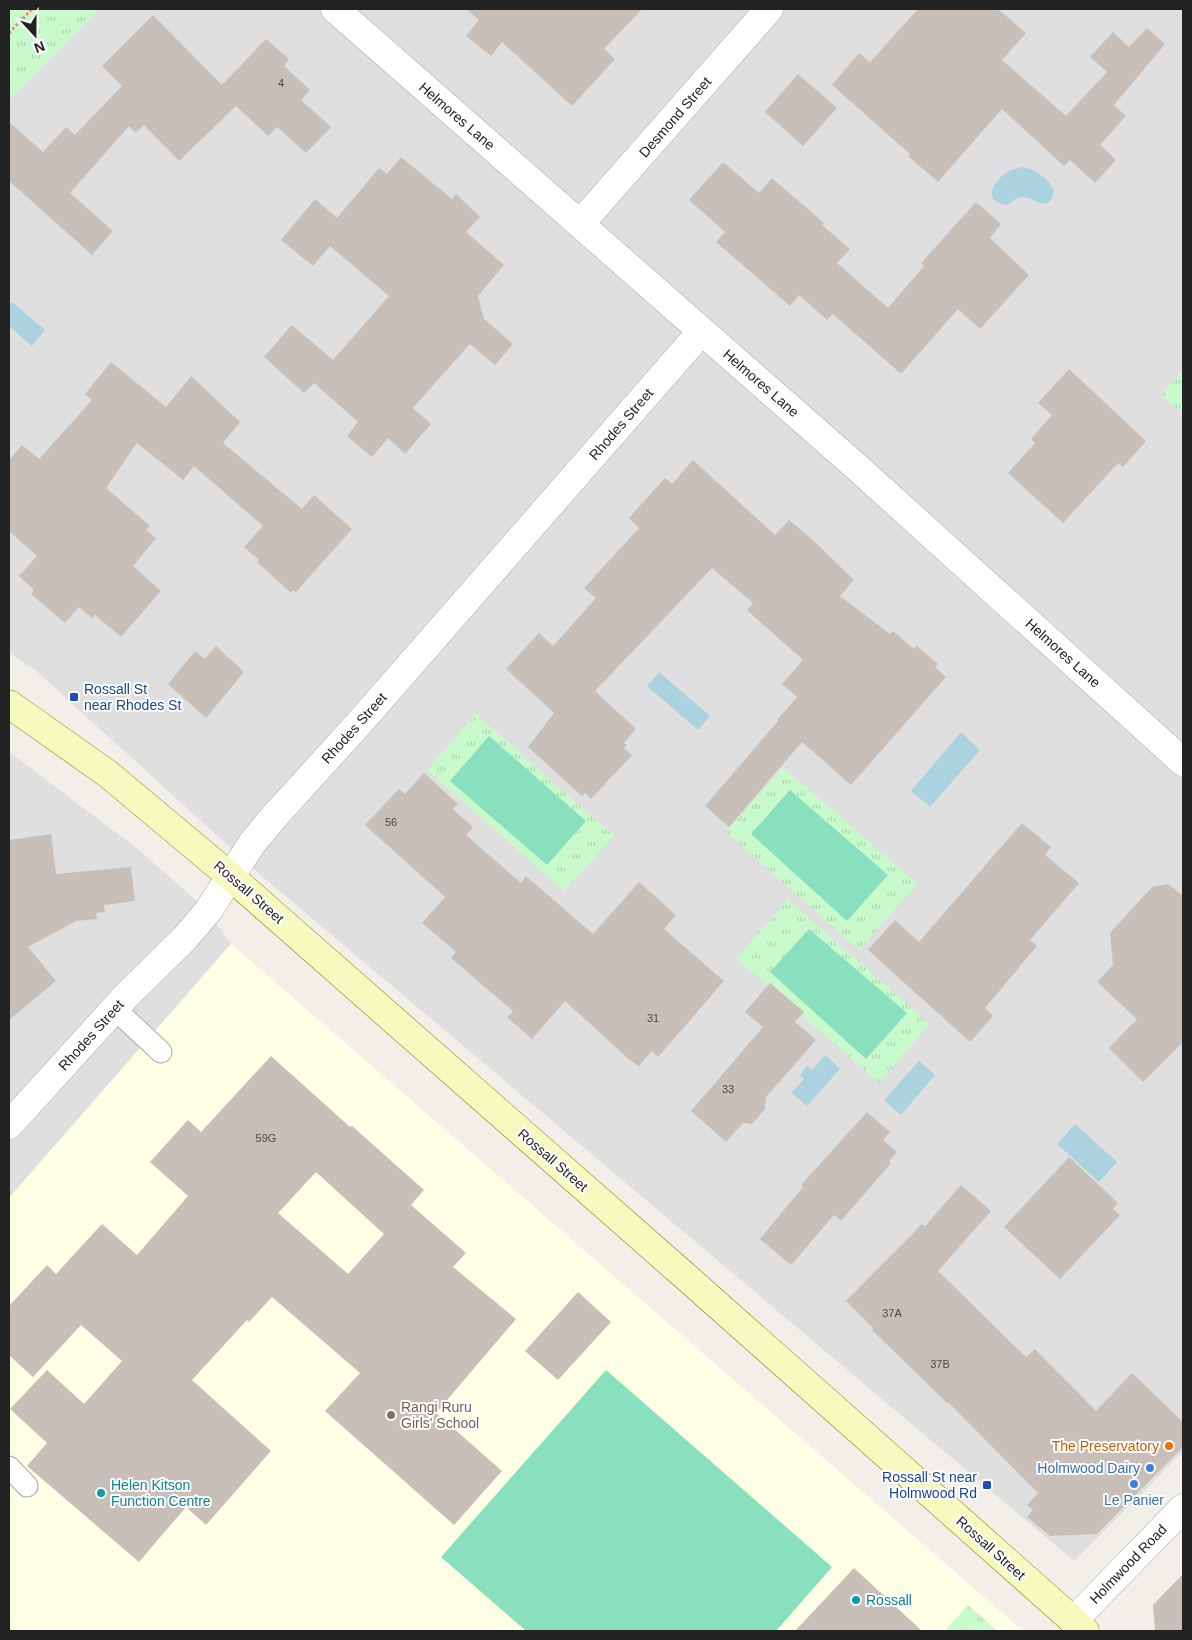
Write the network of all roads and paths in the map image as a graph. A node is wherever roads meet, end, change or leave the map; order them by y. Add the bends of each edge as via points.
1 (32, 9) edge
2 (336, 9) edge
3 (769, 9) edge
4 (9, 33) edge
5 (580, 224) junction
6 (701, 332) junction
7 (9, 704) edge
8 (1183, 762) edge
9 (231, 877) junction
10 (115, 1009) junction
11 (161, 1052) dead end
12 (9, 1125) edge
13 (9, 1466) edge
14 (27, 1486) dead end
15 (1183, 1508) edge
16 (1079, 1626) edge

1 - 4 path
2 - 5 street, Helmores Lane
3 - 5 street, Desmond Street
5 - 6 street, Helmores Lane
6 - 8 street, Helmores Lane via 859,469
6 - 9 street, Rhodes Street via 272,819
7 - 9 main road, Rossall Street via 108,774
9 - 10 street, Rhodes Street via 185,938
9 - 16 main road, Rossall Street
10 - 11 lane
10 - 12 street, Rhodes Street
13 - 14 lane
15 - 16 street, Holmwood Road

